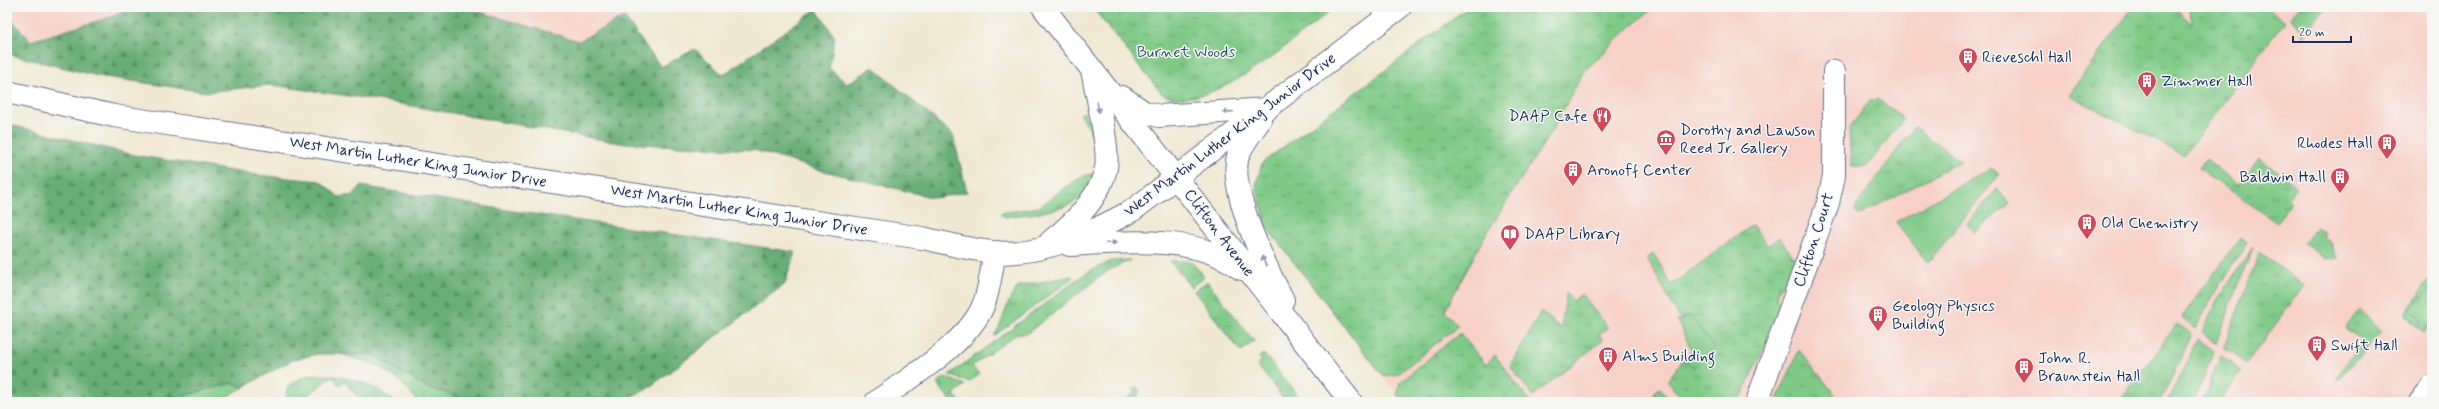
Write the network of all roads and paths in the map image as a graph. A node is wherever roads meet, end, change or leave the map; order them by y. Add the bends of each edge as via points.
1 (1043, 7) edge
2 (1390, 10) edge
3 (1092, 69) junction
4 (1834, 71) dead end
5 (7, 92) edge
6 (1267, 109) junction
7 (1178, 177) junction
8 (1044, 247) junction
9 (994, 252) junction
10 (1254, 280) junction
11 (1307, 346) junction
12 (2432, 387) edge
13 (1343, 399) edge
14 (876, 402) edge
15 (1757, 402) edge
16 (2420, 402) edge

1 - 3 main road, Clifton Avenue
2 - 6 main road, West Martin Luther King Junior Drive
6 -> 3 main road via 1159,116 1144,112 1126,102
3 - 7 main road, Clifton Avenue
3 -> 8 main road via 1106,167 1102,181 1086,206
4 - 15 main road, Clifton Court via 1834,176 1828,204
5 - 9 main road, West Martin Luther King Junior Drive via 114,116 907,236
6 - 7 main road, West Martin Luther King Junior Drive
11 -> 6 main road via 1271,278 1250,228 1238,183 1238,155
7 - 8 main road, West Martin Luther King Junior Drive via 1134,210 1110,223
7 - 10 main road, Clifton Avenue
8 - 9 main road, West Martin Luther King Junior Drive
8 -> 10 main road via 1125,243 1188,246 1224,257
9 - 14 main road via 988,290 982,307 968,330 956,342
10 - 11 main road, Clifton Avenue
11 - 13 main road, Clifton Avenue
12 - 16 main road

